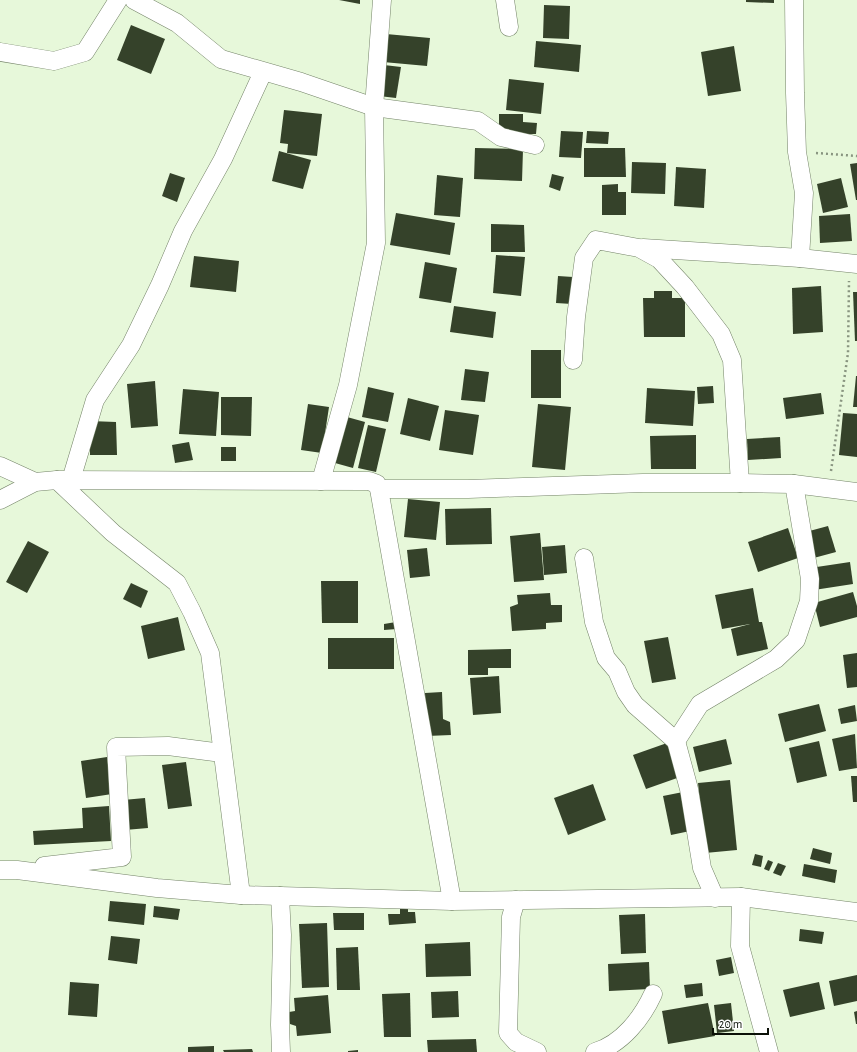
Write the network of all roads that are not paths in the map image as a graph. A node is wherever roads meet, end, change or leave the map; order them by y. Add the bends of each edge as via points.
1 (118, 0) edge
2 (134, 0) edge
3 (382, 0) edge
4 (505, 0) edge
5 (794, 0) edge
6 (509, 27) dead end
7 (0, 52) edge
8 (263, 72) junction
9 (374, 107) junction
10 (535, 145) dead end
11 (639, 248) junction
12 (800, 258) junction
13 (853, 264) edge
14 (573, 360) dead end
15 (0, 466) edge
16 (64, 480) junction
17 (321, 481) junction
18 (35, 482) junction
19 (740, 483) junction
20 (794, 484) junction
21 (379, 489) junction
22 (857, 492) edge
23 (0, 500) edge
24 (584, 558) dead end
25 (676, 741) junction
26 (222, 753) junction
27 (9, 870) edge
28 (241, 895) junction
29 (280, 896) junction
30 (715, 898) junction
31 (741, 898) junction
32 (516, 900) junction
33 (452, 901) junction
34 (857, 912) edge
35 (653, 994) dead end
36 (281, 1052) edge
37 (537, 1052) edge
38 (595, 1052) edge
39 (769, 1052) edge

1 - 7 street via 86,52 54,61
2 - 8 street via 177,23 221,59
3 - 9 street
4 - 6 street
5 - 12 street via 797,152 804,193
8 - 9 street
8 - 16 street via 223,159 183,231 132,345 95,400
9 - 10 street via 478,121 501,137
9 - 17 street via 376,243 348,385
11 - 12 street
11 - 14 street via 596,240 584,258
11 - 19 street via 659,259 685,288 724,340 732,360
12 - 13 street
15 - 18 street
16 - 17 street
16 - 18 street
16 - 26 street via 113,533 177,583 210,653
17 - 21 street via 369,481 377,484
18 - 23 street
19 - 20 street
19 - 21 street
20 - 22 street
20 - 25 street via 810,579 809,601 796,640 776,659 700,704
21 - 33 street
24 - 25 street via 594,622 606,658 617,671 635,705
25 - 30 street via 689,788 702,868
26 - 27 street via 168,746 116,747 122,857
26 - 28 street
27 - 28 street via 157,888
28 - 29 street
29 - 33 street
29 - 36 street
30 - 31 street
30 - 32 street
31 - 34 street
31 - 39 street via 740,946
32 - 33 street
32 - 37 street via 511,916 508,1033 516,1042
35 - 38 street via 637,1023 620,1038

